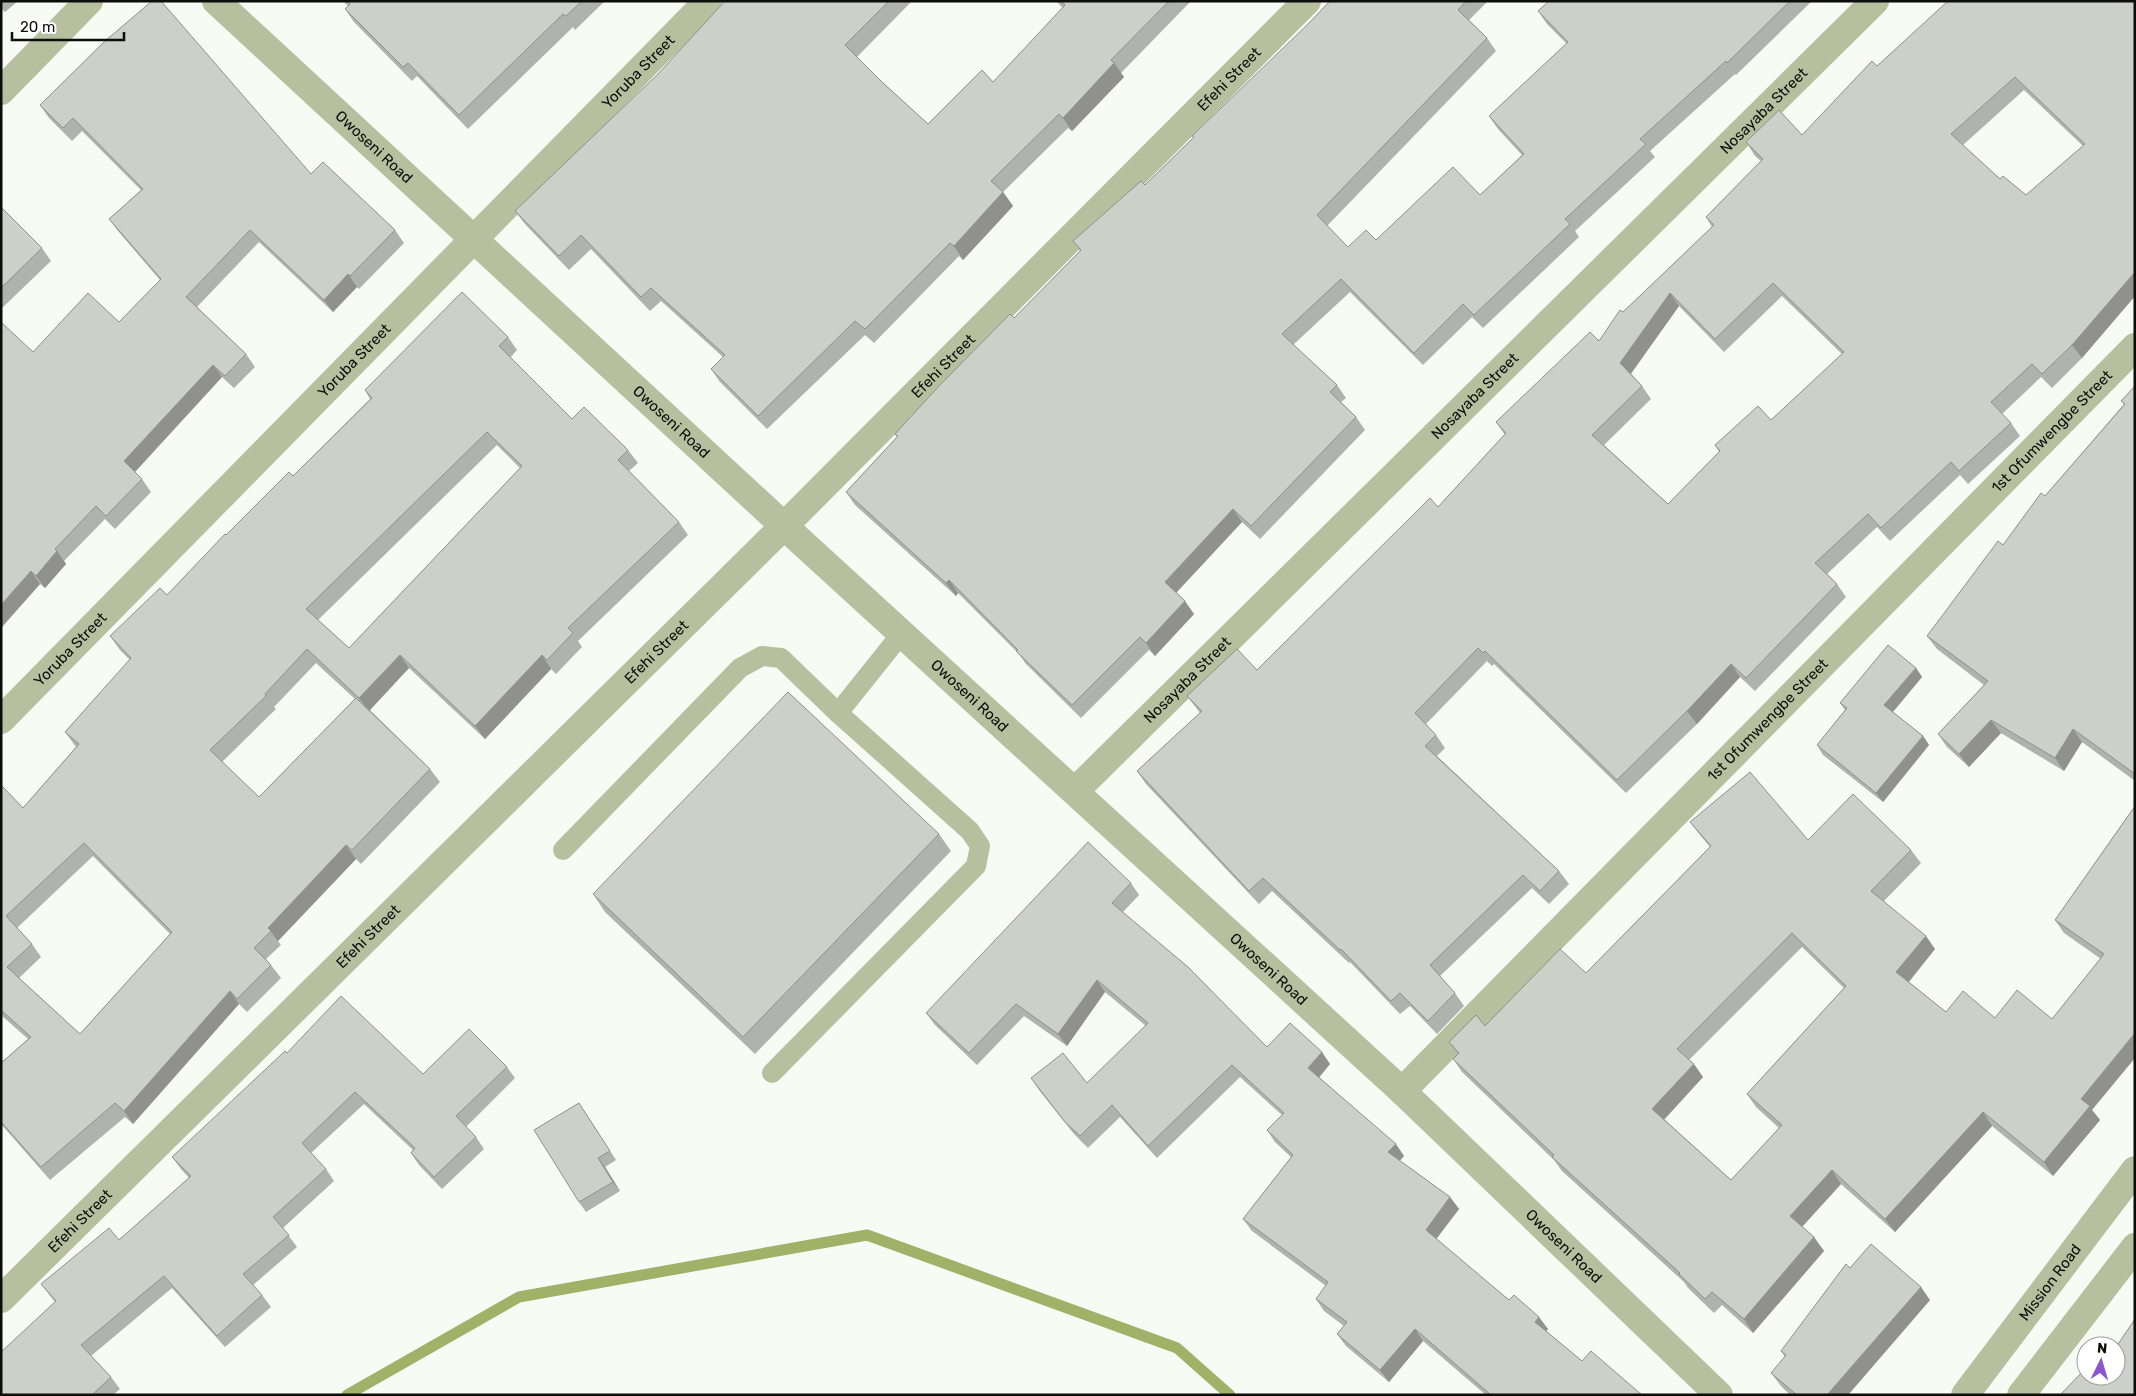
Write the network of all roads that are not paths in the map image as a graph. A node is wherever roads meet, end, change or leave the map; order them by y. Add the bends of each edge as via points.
1 (89, 1) edge
2 (216, 1) edge
3 (708, 1) edge
4 (1307, 1) edge
5 (1875, 1) edge
6 (1, 91) edge
7 (475, 238) junction
8 (2135, 347) edge
9 (784, 526) junction
10 (902, 633) junction
11 (838, 713) junction
12 (1, 720) edge
13 (1076, 791) junction
14 (564, 850) dead end
15 (772, 1073) dead end
16 (1402, 1091) junction
17 (2135, 1170) edge
18 (2135, 1247) edge
19 (1, 1299) edge
20 (1719, 1395) edge
21 (1965, 1395) edge
22 (2021, 1395) edge

1 - 6 street
2 - 7 street, Owoseni Road
3 - 7 street, Yoruba Street
4 - 9 street, Efehi Street
5 - 13 street, Nosayaba Street
7 - 9 street, Owoseni Road
7 - 12 street, Yoruba Street
8 - 16 street, 1st Ofumwengbe Street
9 - 10 street, Owoseni Road
9 - 19 street, Efehi Street
10 - 11 lane
10 - 13 street, Owoseni Road
11 - 14 lane via 781,658 762,656 740,668
11 - 15 lane via 970,831 980,846 976,866
13 - 16 street, Owoseni Road
16 - 20 street, Owoseni Road
17 - 21 street, Mission Road
18 - 22 street

